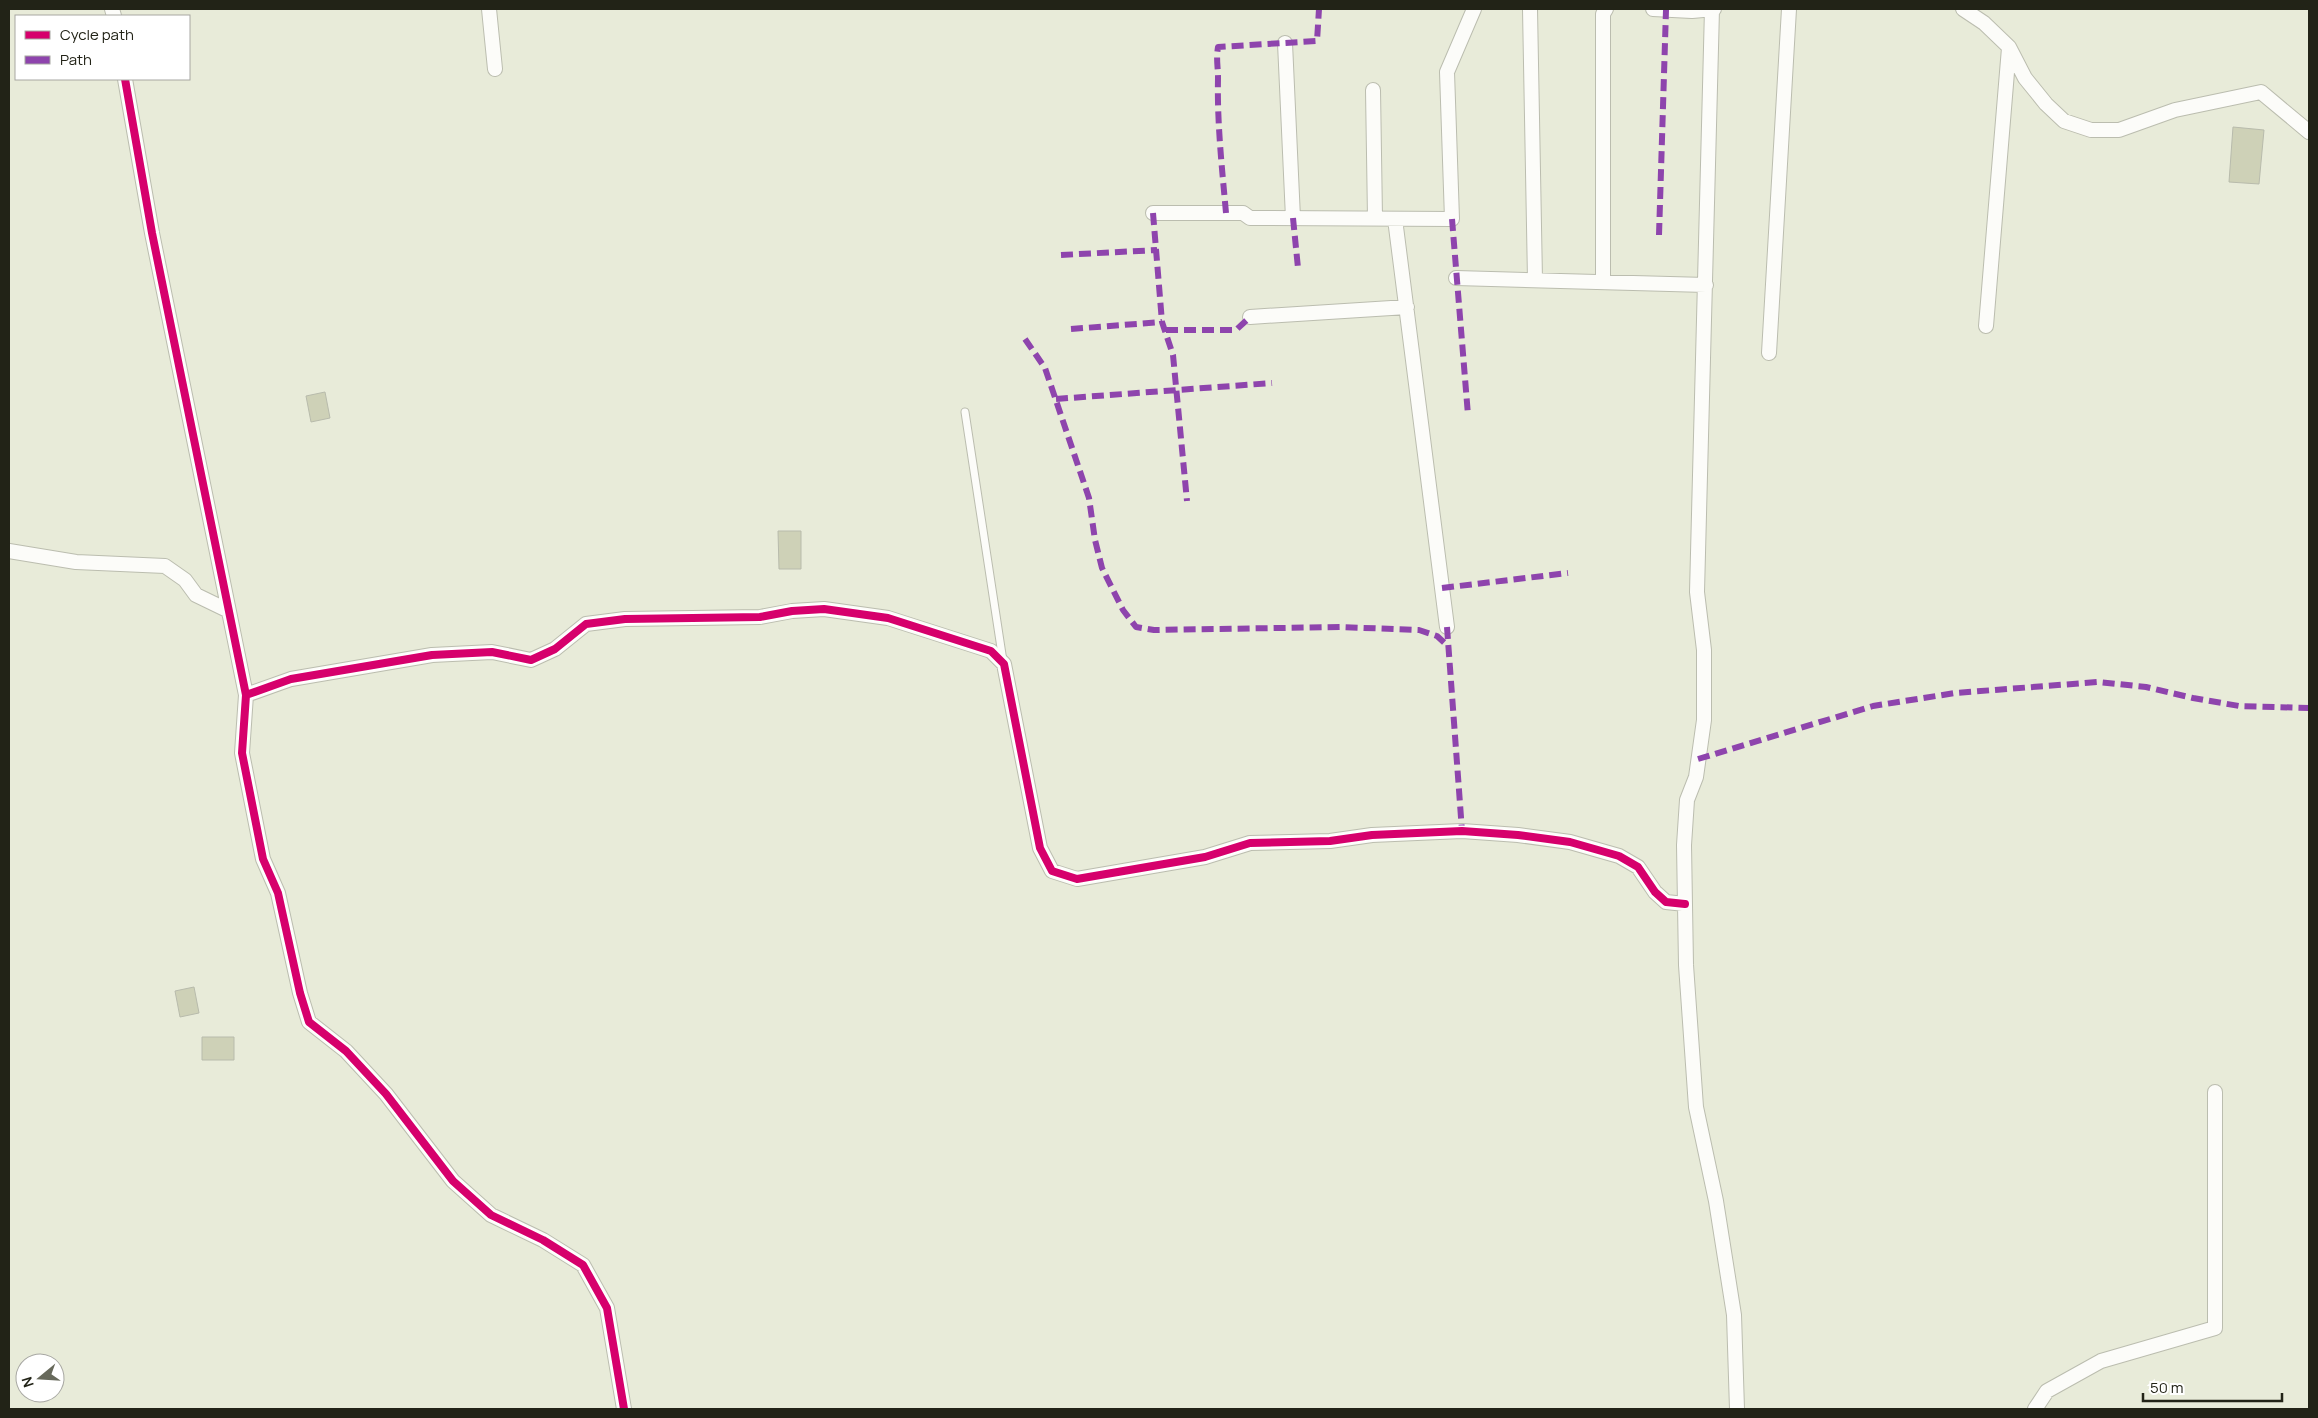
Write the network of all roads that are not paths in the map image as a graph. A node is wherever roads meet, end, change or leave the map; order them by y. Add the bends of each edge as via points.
1 (489, 9) edge
2 (1474, 9) edge
3 (1530, 9) edge
4 (1606, 9) edge
5 (1653, 9) edge
6 (1713, 9) edge
7 (1789, 9) edge
8 (1963, 9) edge
9 (1692, 10) edge
10 (1285, 43) dead end
11 (2009, 47) junction
12 (495, 69) dead end
13 (125, 80) edge
14 (1374, 90) dead end
15 (2309, 132) edge
16 (1153, 213) dead end
17 (1294, 218) junction
18 (1375, 218) junction
19 (1396, 218) junction
20 (1456, 278) dead end
21 (1535, 280) junction
22 (1603, 282) junction
23 (1706, 285) junction
24 (1407, 307) junction
25 (1250, 317) dead end
26 (1986, 326) dead end
27 (1769, 353) dead end
28 (965, 412) dead end
29 (9, 551) edge
30 (227, 610) junction
31 (1447, 627) dead end
32 (1004, 664) junction
33 (246, 695) junction
34 (1685, 904) junction
35 (2215, 1092) dead end
36 (624, 1409) edge
37 (1737, 1409) edge
38 (2035, 1409) edge

1 - 12 street
2 - 19 street via 1447,72 1452,219
3 - 21 street
4 - 22 street via 1603,14
5 - 9 street
6 - 9 street
6 - 23 street
7 - 27 street
8 - 11 street via 1984,23
10 - 17 street
11 - 15 street via 2025,78 2046,104 2064,121 2091,130 2119,130 2174,110 2261,92
11 - 26 street
13 - 30 street via 152,233
14 - 18 street
16 - 17 street via 1243,213 1250,218
17 - 18 street
18 - 19 street
19 - 24 street
20 - 21 street
21 - 22 street
22 - 23 street
23 - 34 street via 1697,592 1704,650 1704,720 1696,777 1687,800
24 - 25 street
24 - 31 street
28 - 32 lane
29 - 30 street via 76,562 165,566 185,580 196,595
30 - 33 street
32 - 33 street via 991,651 888,618 824,609 760,617 625,619 586,624 555,649 531,660 492,652 432,655 291,678
32 - 34 street via 1040,848 1052,871 1077,879 1206,857 1250,842 1330,841 1372,835 1462,831 1570,842 1619,856 1638,867 1654,892 1666,902
33 - 36 street via 242,753 263,859 278,893 309,1022 386,1094 453,1181 491,1216 543,1240 583,1265 607,1308
34 - 37 street via 1696,1108 1727,1259 1734,1314
35 - 38 street via 2215,1328 2101,1361 2047,1390

